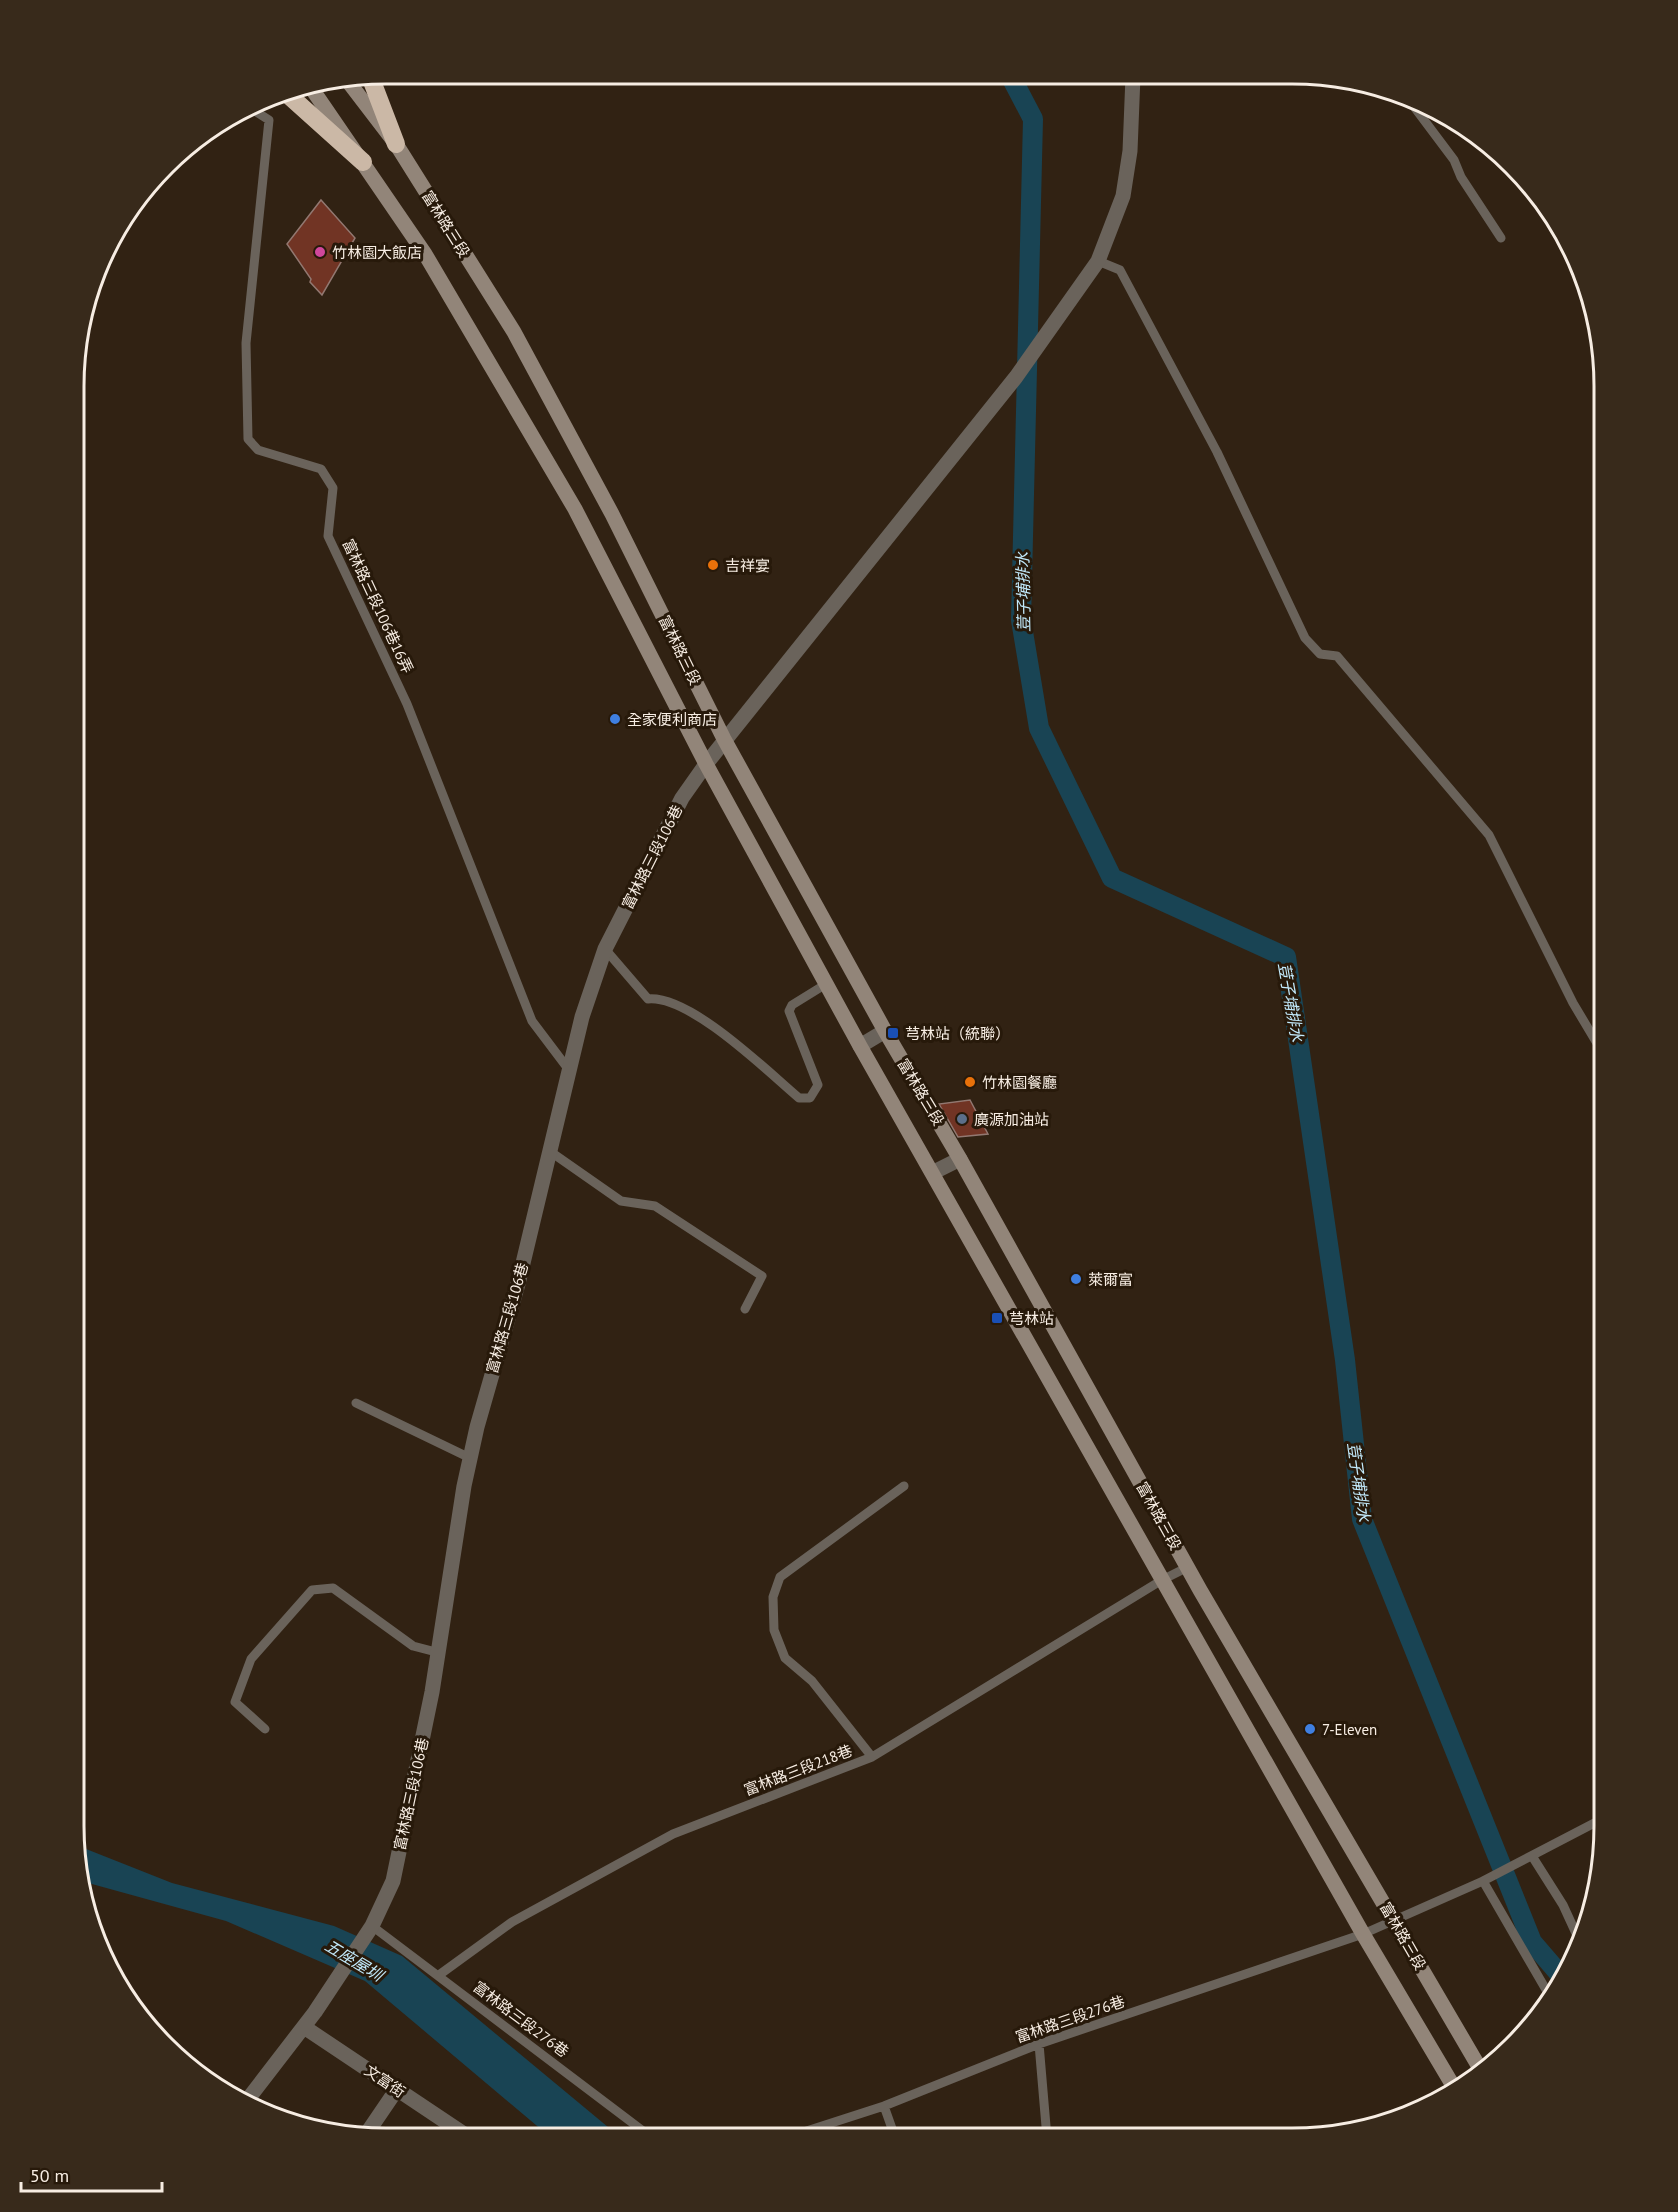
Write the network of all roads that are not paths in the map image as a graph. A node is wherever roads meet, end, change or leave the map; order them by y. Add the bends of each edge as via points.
1 (1133, 84) edge
2 (373, 85) edge
3 (352, 86) edge
4 (315, 93) edge
5 (293, 99) edge
6 (1417, 111) edge
7 (257, 113) edge
8 (396, 144) junction
9 (363, 162) junction
10 (1501, 238) dead end
11 (1098, 261) junction
12 (724, 739) junction
13 (706, 764) junction
14 (605, 949) junction
15 (826, 984) junction
16 (885, 1031) junction
17 (1594, 1038) edge
18 (860, 1046) junction
19 (568, 1070) junction
20 (548, 1150) junction
21 (960, 1159) junction
22 (933, 1172) junction
23 (745, 1309) dead end
24 (356, 1403) dead end
25 (470, 1458) junction
26 (904, 1486) dead end
27 (1188, 1567) junction
28 (1162, 1580) junction
29 (436, 1652) junction
30 (265, 1729) dead end
31 (872, 1757) junction
32 (1594, 1823) edge
33 (1532, 1856) junction
34 (1483, 1881) junction
35 (1393, 1920) junction
36 (372, 1926) junction
37 (1575, 1931) edge
38 (1363, 1934) junction
39 (439, 1975) junction
40 (1546, 1990) edge
41 (304, 2026) junction
42 (1039, 2044) junction
43 (1478, 2065) edge
44 (1451, 2083) edge
45 (397, 2089) junction
46 (250, 2096) edge
47 (884, 2106) junction
48 (371, 2127) edge
49 (455, 2128) edge
50 (639, 2128) edge
51 (816, 2128) edge
52 (893, 2128) edge
53 (1046, 2128) edge

1 - 11 street, 富林路三段106巷 via 1130,151 1123,196
2 - 8 highway
3 - 8 main road, 富林路三段
4 - 9 main road, 富林路三段
5 - 9 highway
6 - 10 lane via 1454,160
7 - 19 lane, 富林路三段106巷16弄 via 269,120 246,343 248,439 258,450 321,470 333,488 328,536 407,704 532,1021
8 - 12 main road, 富林路三段 via 514,332 612,514
9 - 13 main road, 富林路三段 via 425,254 575,509
11 - 12 street, 富林路三段106巷 via 1016,377
11 - 17 lane via 1120,270 1217,452 1305,638 1320,654 1337,656 1490,835
12 - 13 street, 富林路三段106巷
12 - 16 main road, 富林路三段
13 - 14 street, 富林路三段106巷 via 681,798
13 - 15 main road, 富林路三段
14 - 15 lane via 648,999 662,998 715,1027 799,1098 810,1098 818,1085 789,1011 792,1005
14 - 19 street, 富林路三段106巷
15 - 18 main road, 富林路三段
16 - 18 street
16 - 21 main road, 富林路三段
18 - 22 main road, 富林路三段
19 - 20 street, 富林路三段106巷
20 - 23 lane via 621,1201 655,1206 762,1276
20 - 25 street, 富林路三段106巷 via 518,1284
21 - 22 street
21 - 27 main road, 富林路三段
22 - 28 main road, 富林路三段
24 - 25 lane
25 - 29 street, 富林路三段106巷
26 - 31 lane via 780,1577 773,1597 774,1630 785,1658 812,1681
27 - 28 lane, 富林路三段218巷
27 - 35 main road, 富林路三段
28 - 31 lane, 富林路三段218巷
28 - 38 main road, 富林路三段
29 - 30 lane via 413,1646 333,1588 312,1590 251,1659 235,1702
29 - 36 street, 富林路三段106巷 via 430,1703 393,1881
31 - 39 lane, 富林路三段218巷 via 674,1834 512,1922
32 - 33 lane, 富林路三段276巷
33 - 34 lane, 富林路三段276巷
33 - 37 lane
34 - 35 lane, 富林路三段276巷
34 - 40 lane
35 - 38 lane, 富林路三段276巷
35 - 43 main road, 富林路三段
36 - 39 lane, 富林路三段276巷
36 - 41 street, 富林路三段106巷
38 - 42 lane, 富林路三段276巷
38 - 44 main road, 富林路三段
39 - 50 lane, 富林路三段276巷
41 - 45 street, 文富街
41 - 46 street
42 - 47 lane, 富林路三段276巷
42 - 53 lane
45 - 48 street
45 - 49 street, 文富街
47 - 51 lane, 富林路三段276巷
47 - 52 lane

